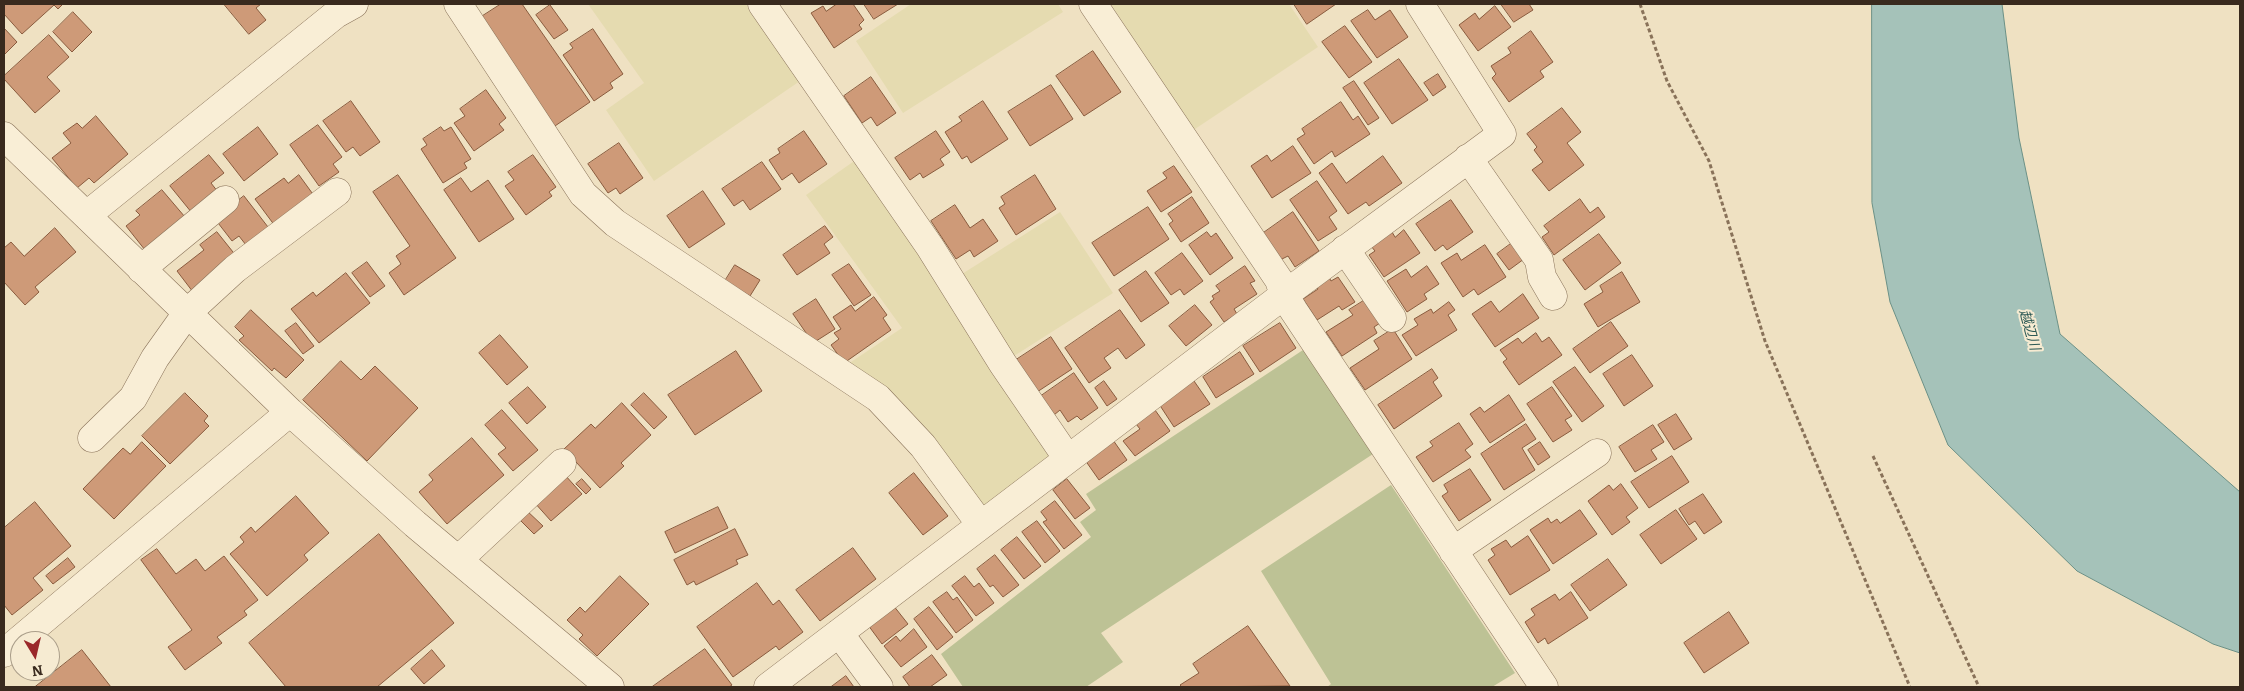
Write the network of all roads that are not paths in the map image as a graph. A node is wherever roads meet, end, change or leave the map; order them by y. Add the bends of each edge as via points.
1 (354, 4) edge
2 (458, 4) edge
3 (762, 4) edge
4 (1093, 4) edge
5 (1420, 4) edge
6 (4, 136) edge
7 (1468, 158) junction
8 (338, 192) dead end
9 (225, 200) dead end
10 (87, 215) junction
11 (1345, 250) junction
12 (141, 269) junction
13 (1284, 295) junction
14 (1553, 296) dead end
15 (187, 314) junction
16 (1392, 318) dead end
17 (290, 412) junction
18 (92, 438) dead end
19 (1597, 453) dead end
20 (1068, 459) junction
21 (562, 463) dead end
22 (981, 525) junction
23 (1453, 551) junction
24 (458, 560) junction
25 (839, 633) junction
26 (4, 653) edge
27 (610, 687) edge
28 (768, 687) edge
29 (879, 687) edge
30 (1544, 687) edge

1 - 10 street via 336,14
2 - 22 street via 583,194 614,223 878,398 923,446
3 - 20 street via 930,248
4 - 13 street via 1279,280
5 - 7 street via 1502,134
6 - 10 street
7 - 11 street
7 - 14 street via 1540,260 1542,277
8 - 15 street via 235,269
9 - 12 street
10 - 12 street
11 - 13 street
11 - 16 street
12 - 15 street
13 - 20 street
13 - 23 street
15 - 17 street
15 - 18 street via 155,358 133,398
17 - 24 street
17 - 26 street
19 - 23 street
20 - 22 street
21 - 24 street
22 - 25 street
23 - 30 street
24 - 27 street
25 - 28 street
25 - 29 street

